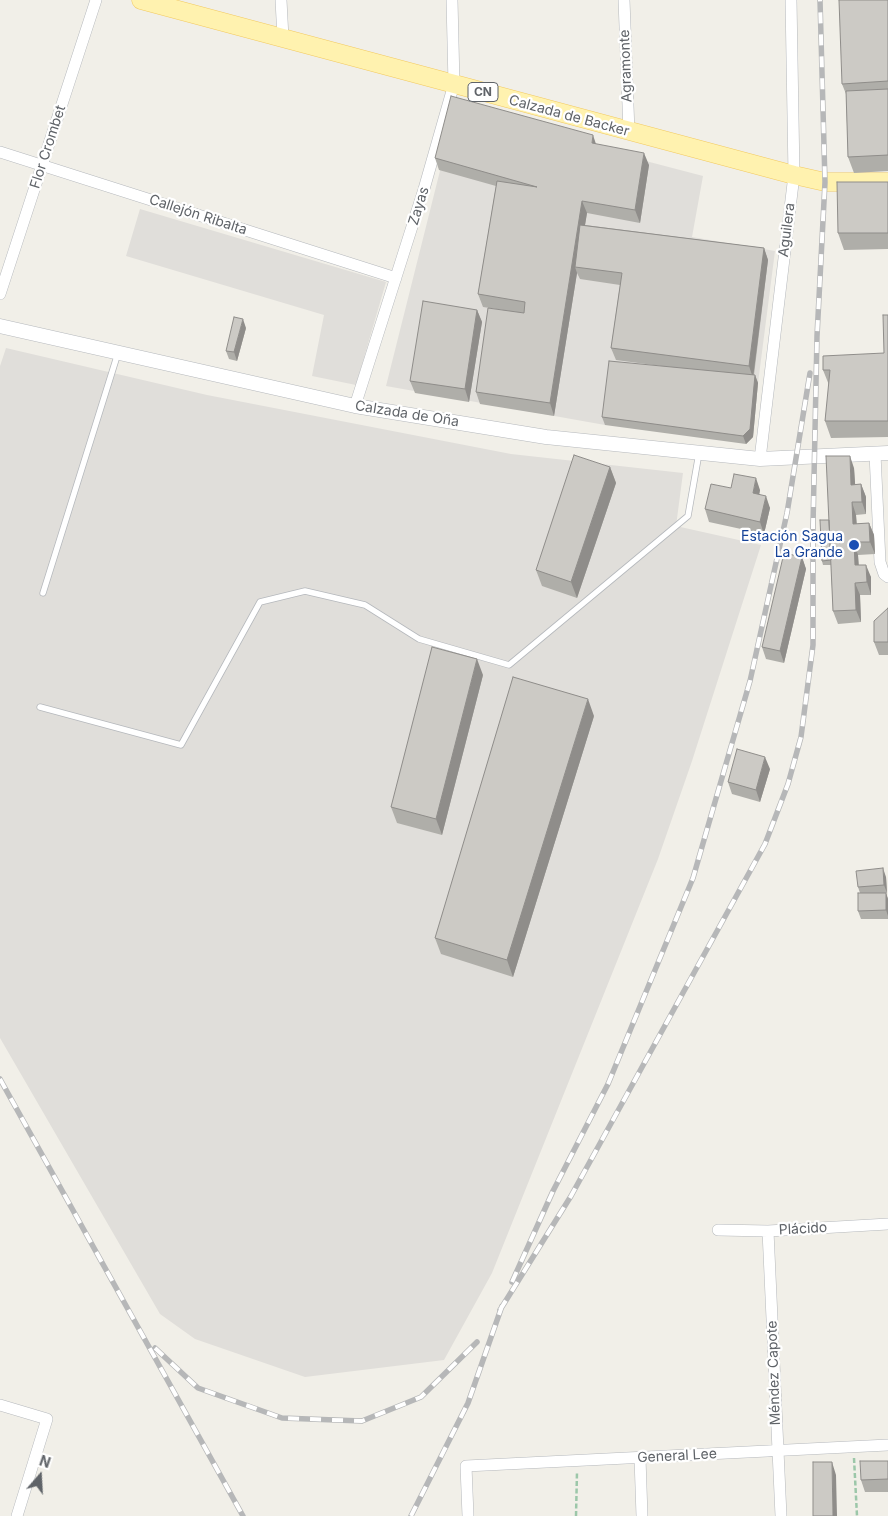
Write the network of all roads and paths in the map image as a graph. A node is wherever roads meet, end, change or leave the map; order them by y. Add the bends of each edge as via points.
1 (96, 0) edge
2 (141, 0) edge
3 (281, 0) edge
4 (452, 0) edge
5 (624, 0) edge
6 (790, 0) edge
7 (283, 38) junction
8 (454, 84) junction
9 (629, 132) junction
10 (0, 152) edge
11 (43, 166) junction
12 (794, 175) junction
13 (888, 182) edge
14 (396, 278) junction
15 (0, 294) edge
16 (0, 326) edge
17 (118, 353) junction
18 (355, 406) junction
19 (700, 453) junction
20 (882, 454) edge
21 (760, 459) junction
22 (888, 577) edge
23 (43, 593) dead end
24 (40, 707) dead end
25 (888, 1224) edge
26 (718, 1230) dead end
27 (768, 1231) junction
28 (0, 1405) edge
29 (888, 1445) edge
30 (854, 1447) junction
31 (778, 1452) junction
32 (640, 1458) junction
33 (577, 1461) junction
34 (17, 1516) edge
35 (468, 1516) edge
36 (576, 1516) edge
37 (642, 1516) edge
38 (781, 1516) edge
39 (857, 1516) edge

1 - 11 street, Flor Crombet
2 - 7 main road, Calzada de Backer / CN
3 - 7 street
4 - 8 street, Zayas
5 - 9 street, Agramonte
6 - 12 street, Aguilera
7 - 8 main road, Calzada de Backer / CN
8 - 9 main road, Calzada de Backer / CN
8 - 14 street, Zayas
9 - 12 main road, Calzada de Backer / CN
10 - 11 street, Callejón Ribalta
11 - 14 street, Callejón Ribalta
11 - 15 street, Flor Crombet
12 - 13 main road, Calzada de Backer / CN via 825,182
12 - 21 street, Aguilera
14 - 18 street, Zayas
16 - 17 street, Calzada de Oña
17 - 18 street, Calzada de Oña
17 - 23 lane
18 - 19 street, Calzada de Oña via 546,437
19 - 21 street, Calzada de Oña
19 - 24 lane via 688,516 509,665 419,639 365,606 305,591 260,602 182,745
20 - 21 street, Calzada de Oña
20 - 22 street via 880,562
25 - 27 street, Plácido
26 - 27 street, Plácido
27 - 31 street, Méndez Capote
28 - 34 street via 47,1419
29 - 30 street, General Lee
30 - 31 street, General Lee
30 - 39 path
31 - 32 street, General Lee
31 - 38 street, Méndez Capote
32 - 33 street, General Lee
32 - 37 street
33 - 35 street, General Lee via 466,1466
33 - 36 path

